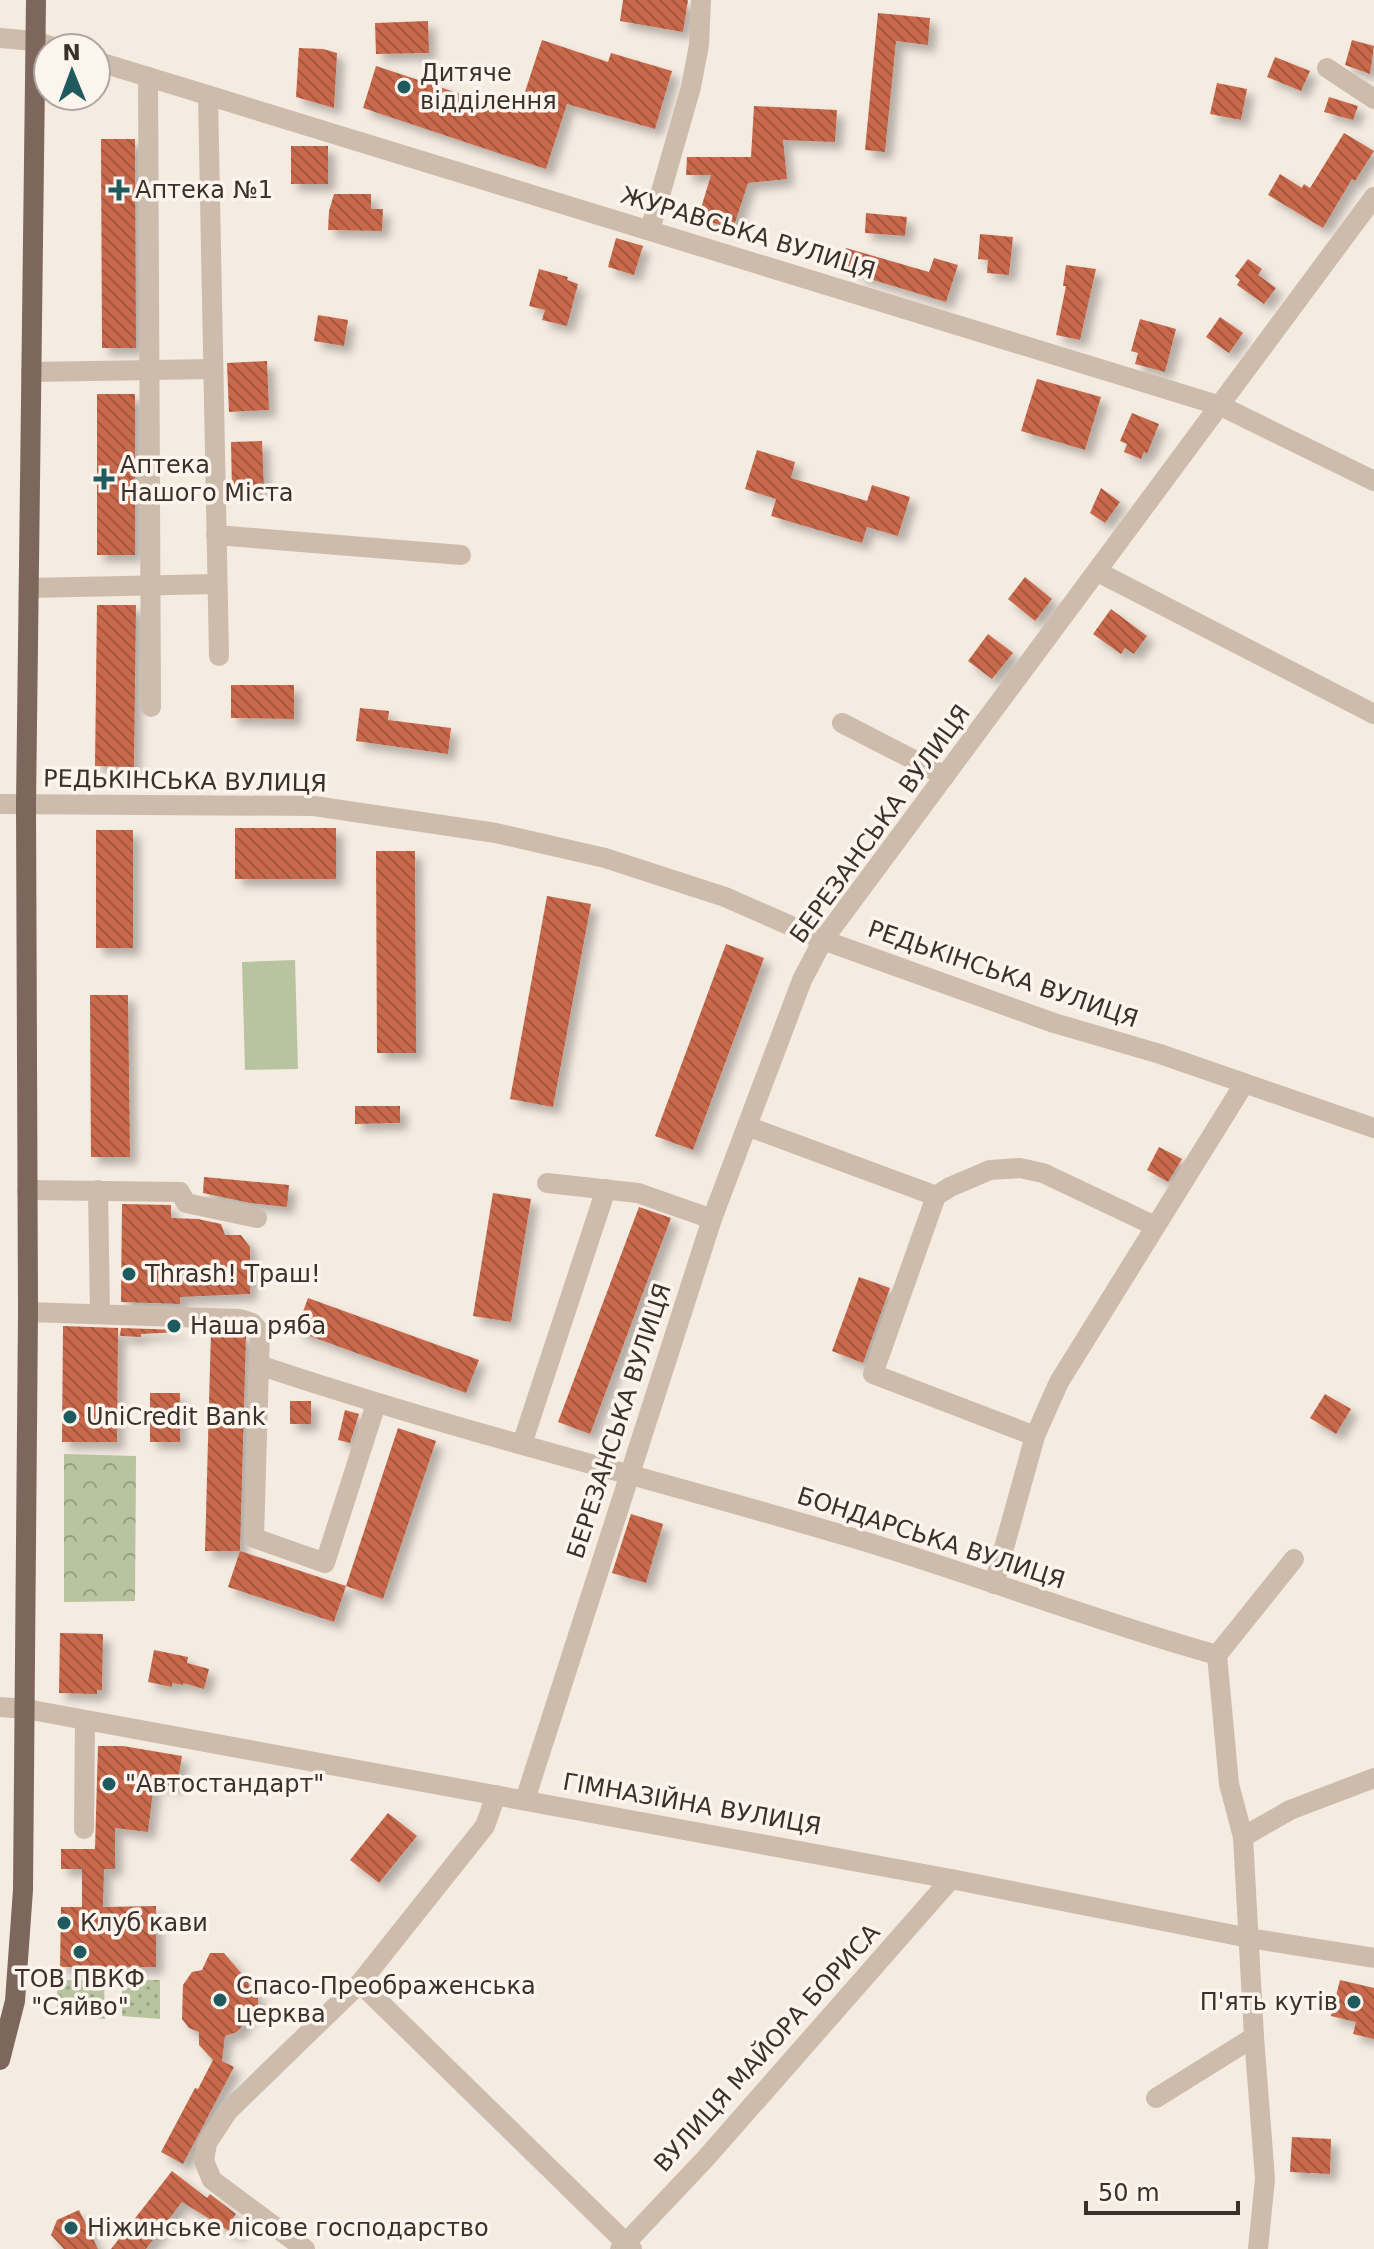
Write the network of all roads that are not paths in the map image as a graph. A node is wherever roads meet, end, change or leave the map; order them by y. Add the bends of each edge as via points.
1 (36, 0) edge
2 (701, 0) edge
3 (35, 32) edge
4 (0, 38) edge
5 (32, 41) edge
6 (112, 66) edge
7 (1327, 68) dead end
8 (148, 77) junction
9 (208, 95) junction
10 (1374, 99) edge
11 (34, 112) edge
12 (1374, 197) edge
13 (650, 230) junction
14 (213, 369) junction
15 (149, 370) junction
16 (31, 372) junction
17 (1221, 406) junction
18 (1374, 481) edge
19 (216, 535) junction
20 (461, 555) dead end
21 (1098, 572) junction
22 (217, 584) junction
23 (150, 585) junction
24 (29, 588) junction
25 (219, 656) dead end
26 (151, 707) dead end
27 (1374, 714) edge
28 (842, 723) dead end
29 (945, 776) junction
30 (0, 804) edge
31 (26, 804) junction
32 (823, 940) junction
33 (1244, 1084) junction
34 (747, 1126) junction
35 (1374, 1128) edge
36 (547, 1183) dead end
37 (606, 1189) junction
38 (27, 1190) junction
39 (98, 1190) junction
40 (936, 1196) junction
41 (257, 1218) dead end
42 (712, 1219) junction
43 (1155, 1226) junction
44 (28, 1312) junction
45 (100, 1313) junction
46 (259, 1365) junction
47 (376, 1404) junction
48 (1035, 1436) junction
49 (522, 1444) junction
50 (629, 1473) junction
51 (1294, 1559) dead end
52 (994, 1584) junction
53 (1217, 1655) junction
54 (0, 1707) edge
55 (26, 1709) junction
56 (85, 1721) junction
57 (1374, 1778) edge
58 (496, 1795) junction
59 (525, 1800) junction
60 (84, 1829) dead end
61 (1243, 1837) junction
62 (951, 1879) junction
63 (1249, 1938) junction
64 (1374, 1958) edge
65 (360, 1983) junction
66 (7, 2001) edge
67 (1254, 2037) junction
68 (0, 2060) edge
69 (1156, 2098) dead end
70 (626, 2247) edge
71 (305, 2249) edge
72 (1258, 2249) edge

1 - 3 main road
2 - 13 street via 691,87
4 - 5 street
6 - 8 street, ЖУРАВСЬКА ВУЛИЦЯ
7 - 10 street
8 - 9 street, ЖУРАВСЬКА ВУЛИЦЯ
8 - 15 street
9 - 13 street, ЖУРАВСЬКА ВУЛИЦЯ
9 - 14 street
11 - 16 main road
12 - 17 street, БЕРЕЗАНСЬКА ВУЛИЦЯ
13 - 17 street, ЖУРАВСЬКА ВУЛИЦЯ
14 - 15 street
14 - 19 street
15 - 16 street
15 - 23 street
16 - 24 main road
17 - 18 street, ЖУРАВСЬКА ВУЛИЦЯ
17 - 21 street, БЕРЕЗАНСЬКА ВУЛИЦЯ
19 - 20 street
19 - 22 street
21 - 27 street
21 - 29 street, БЕРЕЗАНСЬКА ВУЛИЦЯ
22 - 23 street
22 - 25 street
23 - 24 street
23 - 26 street
24 - 31 main road
28 - 29 street
29 - 32 street, БЕРЕЗАНСЬКА ВУЛИЦЯ
30 - 31 street, РЕДЬКІНСЬКА ВУЛИЦЯ
31 - 32 street, РЕДЬКІНСЬКА ВУЛИЦЯ via 314,806 496,833 605,858 725,897
31 - 38 main road
32 - 33 street, РЕДЬКІНСЬКА ВУЛИЦЯ
32 - 34 street, БЕРЕЗАНСЬКА ВУЛИЦЯ via 802,980
33 - 35 street, РЕДЬКІНСЬКА ВУЛИЦЯ
33 - 43 street
34 - 40 street
34 - 42 street, БЕРЕЗАНСЬКА ВУЛИЦЯ
36 - 37 street
37 - 42 street via 638,1193
37 - 49 street
38 - 39 street
38 - 44 main road
39 - 41 street via 180,1192 186,1203
39 - 45 street
40 - 43 street via 990,1170 1020,1168 1043,1173
40 - 48 street via 873,1374
42 - 50 street, БЕРЕЗАНСЬКА ВУЛИЦЯ
43 - 48 street via 1066,1369
44 - 45 street
44 - 55 main road
45 - 46 street via 240,1319 260,1332
46 - 47 street, БОНДАРСЬКА ВУЛИЦЯ
46 - 47 street via 254,1538 325,1563
47 - 49 street, БОНДАРСЬКА ВУЛИЦЯ
48 - 52 street
49 - 50 street, БОНДАРСЬКА ВУЛИЦЯ
50 - 52 street, БОНДАРСЬКА ВУЛИЦЯ
50 - 59 street, БЕРЕЗАНСЬКА ВУЛИЦЯ
51 - 53 street
52 - 53 street, БОНДАРСЬКА ВУЛИЦЯ
53 - 61 street via 1229,1784
54 - 55 street, ГІМНАЗІЙНА ВУЛИЦЯ
55 - 56 street, ГІМНАЗІЙНА ВУЛИЦЯ
55 - 66 main road via 23,1890
56 - 58 street, ГІМНАЗІЙНА ВУЛИЦЯ
56 - 60 street
57 - 61 street via 1290,1810
58 - 59 street, ГІМНАЗІЙНА ВУЛИЦЯ
58 - 65 street via 485,1826
59 - 62 street, ГІМНАЗІЙНА ВУЛИЦЯ
61 - 63 street
62 - 63 street, ГІМНАЗІЙНА ВУЛИЦЯ
62 - 70 street, ВУЛИЦЯ МАЙОРА БОРИСА
63 - 64 street, ГІМНАЗІЙНА ВУЛИЦЯ
63 - 67 street
65 - 70 street
65 - 71 street via 228,2111 207,2143 204,2161 212,2180
66 - 68 main road
67 - 69 street
67 - 72 street via 1265,2179

